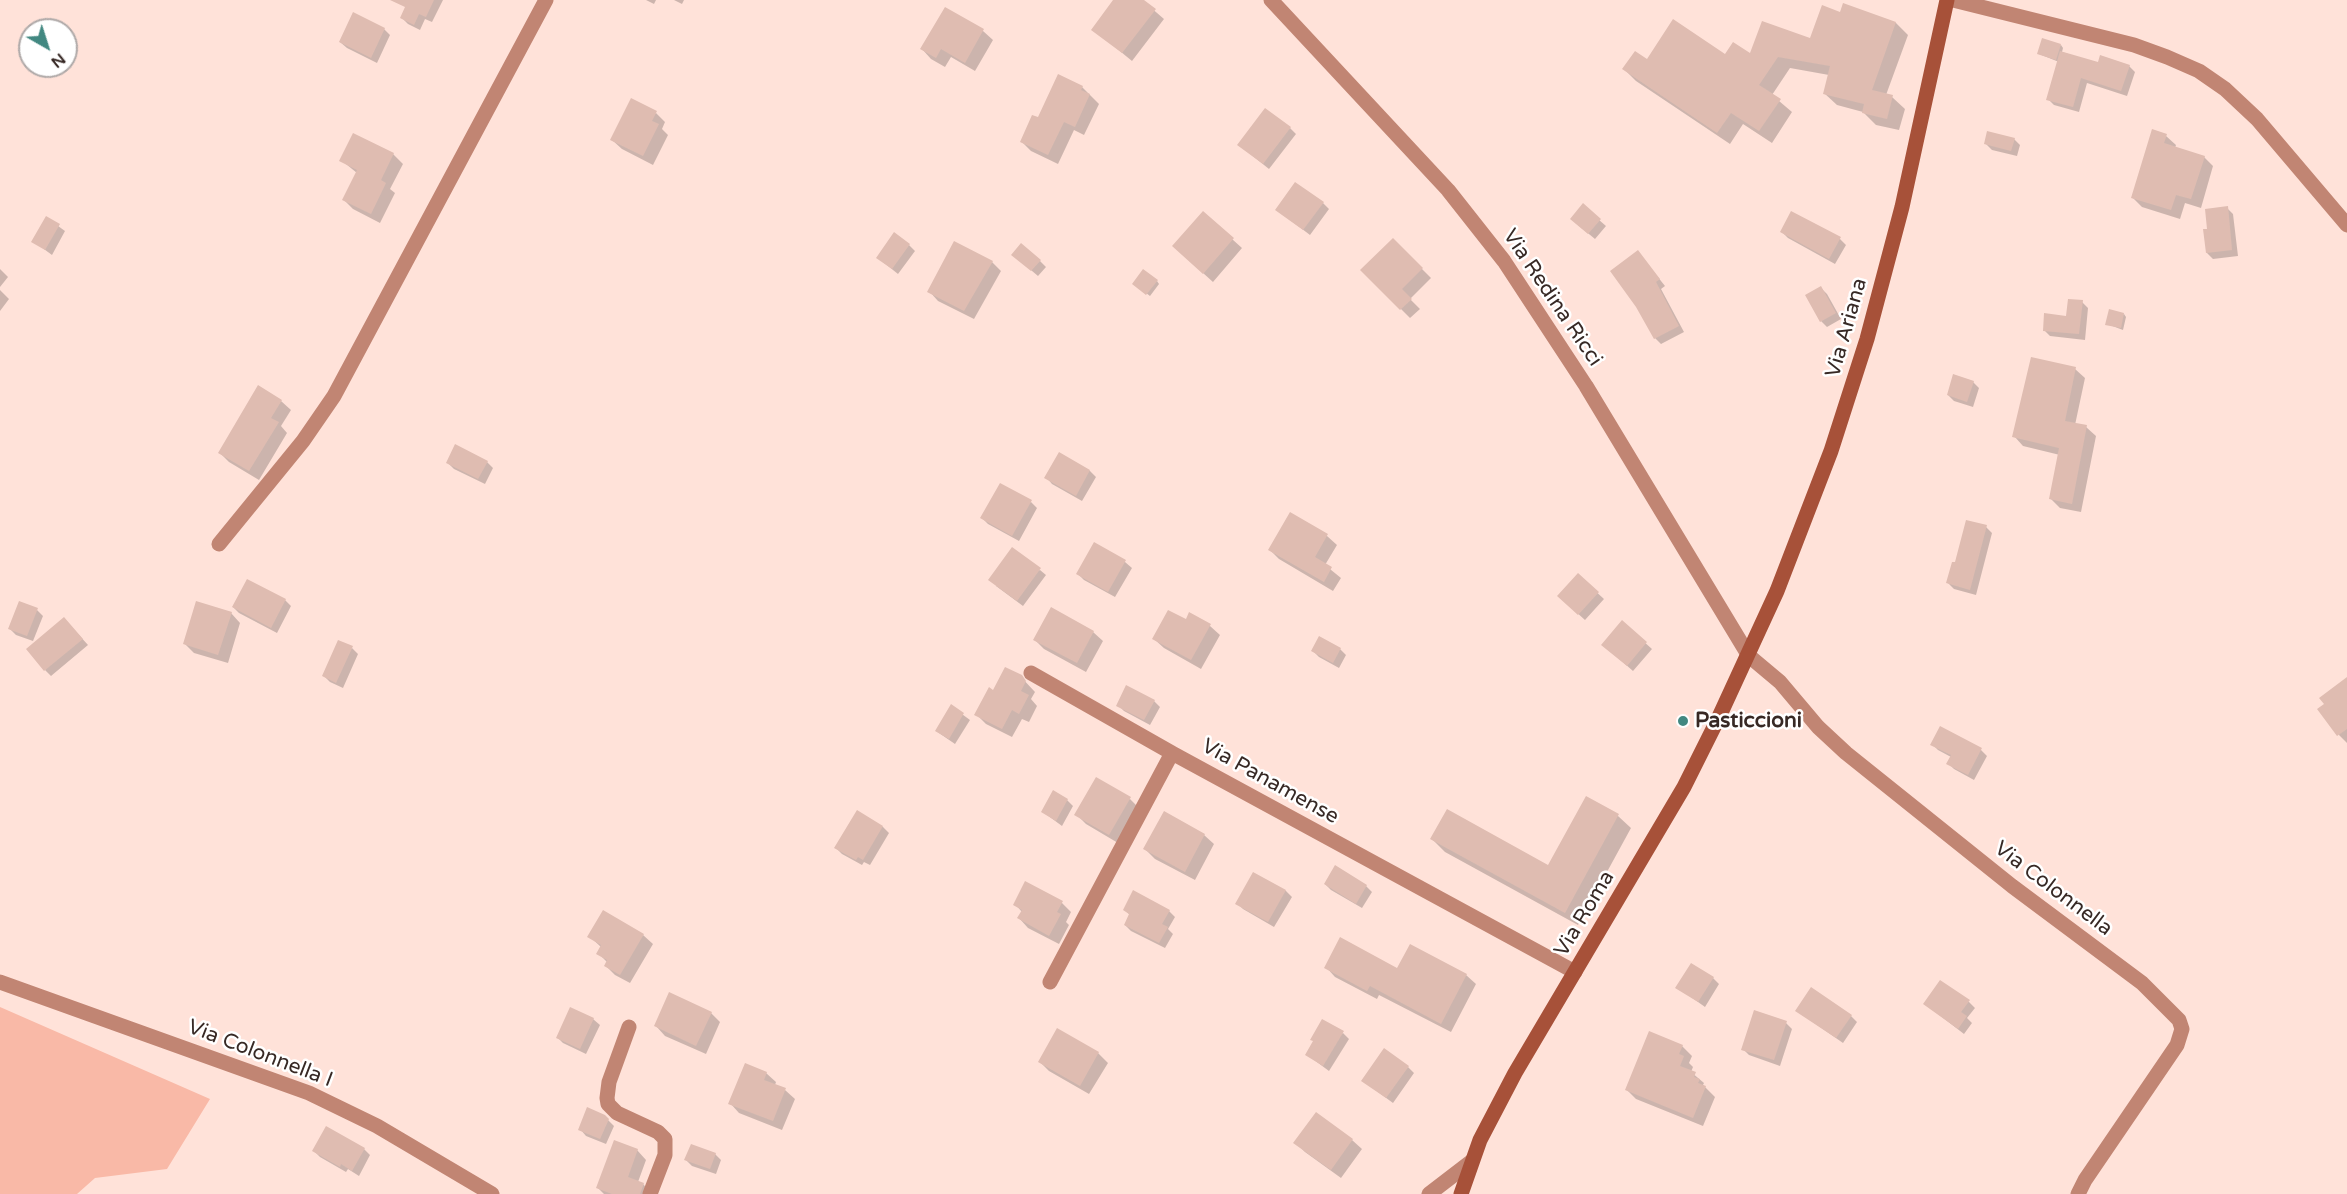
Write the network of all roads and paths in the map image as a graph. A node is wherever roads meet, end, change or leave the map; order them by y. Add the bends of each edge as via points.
1 (546, 0) edge
2 (1271, 0) edge
3 (1947, 0) edge
4 (1953, 0) edge
5 (2347, 225) edge
6 (219, 544) dead end
7 (1749, 656) junction
8 (1031, 673) dead end
9 (1173, 753) junction
10 (1575, 972) junction
11 (0, 982) edge
12 (1050, 982) dead end
13 (629, 1027) dead end
14 (1472, 1161) junction
15 (492, 1194) edge
16 (650, 1194) edge
17 (1429, 1194) edge
18 (1461, 1194) edge
19 (2078, 1194) edge

1 - 6 street via 334,396 303,441
2 - 7 street, Via Redina Ricci via 1448,190 1498,254 1576,370
3 - 7 main road, Via Ariana via 1902,207 1867,339 1805,521
4 - 5 street via 2134,45 2199,71 2257,119
7 - 10 main road, Via Roma via 1680,795
7 - 19 street, Via Colonnella via 1780,682 1846,753 1978,860 2142,982 2179,1020 2182,1029 2177,1045
8 - 9 street
9 - 10 street, Via Panamense
9 - 12 street, Via Panamense
10 - 14 main road, Via Roma via 1515,1072
11 - 15 street, Via Colonnella I via 309,1093 377,1126
13 - 16 street via 607,1098 617,1113 665,1139 665,1155
14 - 17 street
14 - 18 main road, Via Roma

